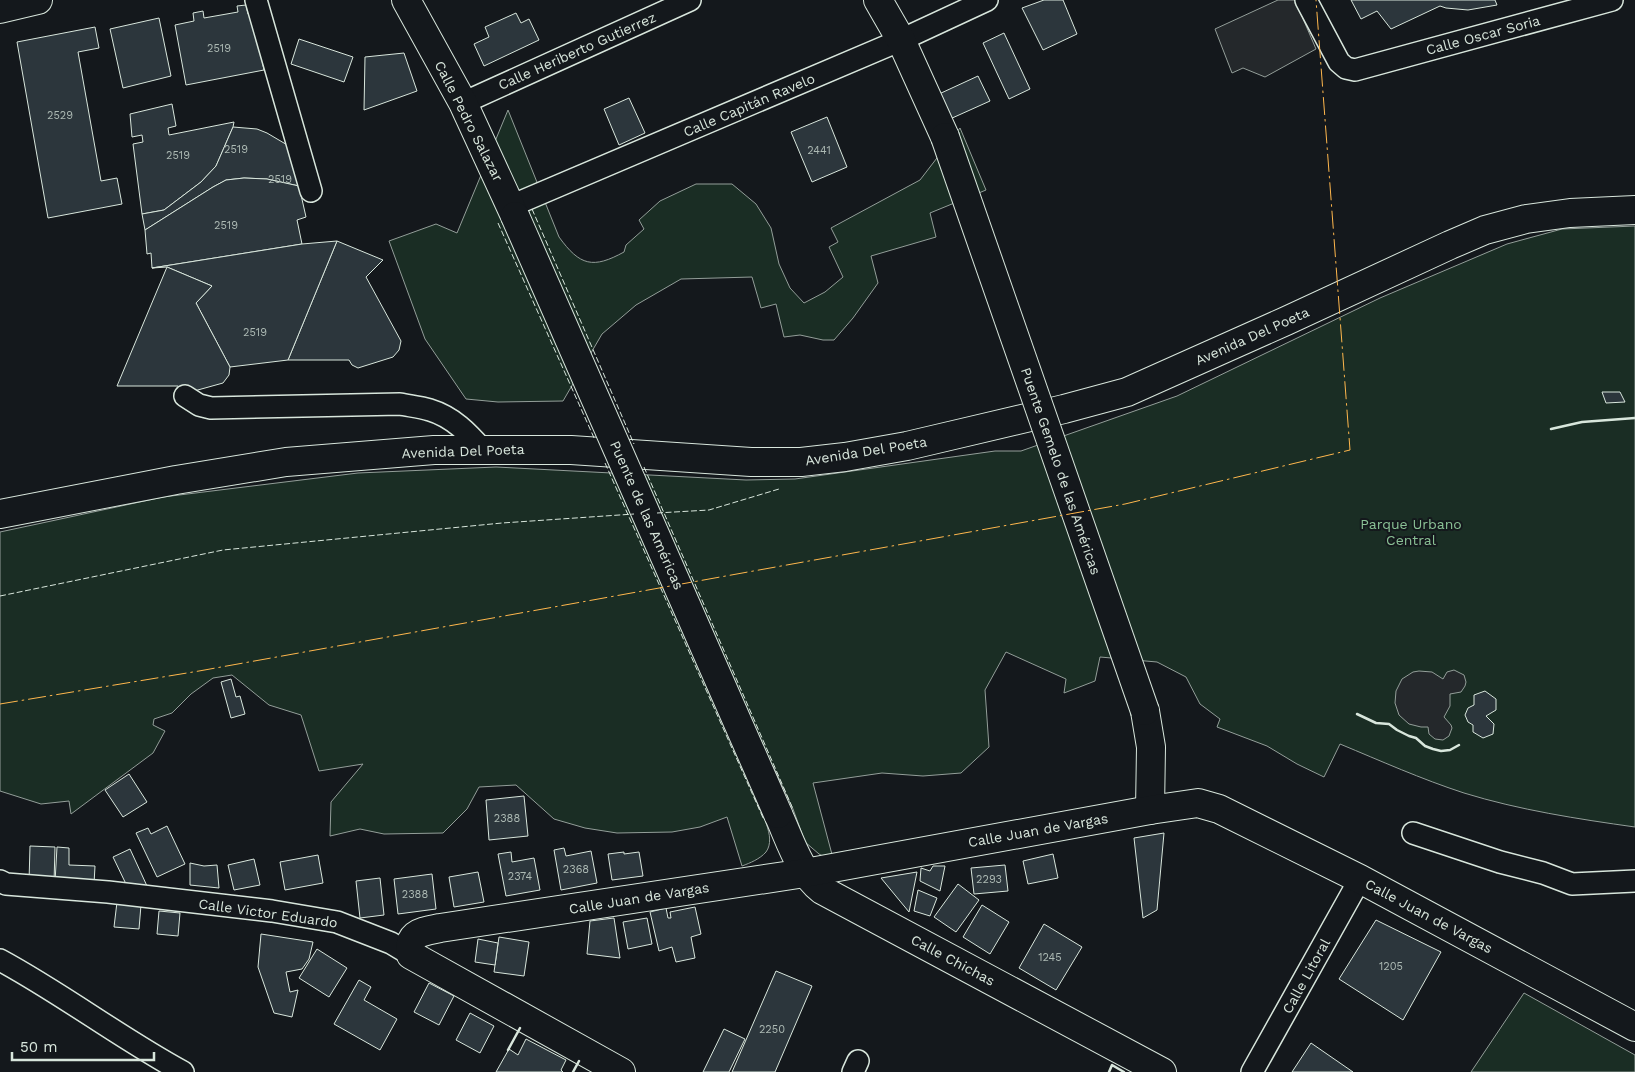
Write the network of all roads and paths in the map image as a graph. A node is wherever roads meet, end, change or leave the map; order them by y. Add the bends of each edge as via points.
1 (38, 0) edge
2 (256, 0) edge
3 (406, 0) edge
4 (690, 0) edge
5 (878, 0) edge
6 (987, 0) edge
7 (1306, 0) edge
8 (1612, 0) edge
9 (0, 9) edge
10 (901, 40) junction
11 (463, 103) junction
12 (311, 191) dead end
13 (1635, 210) edge
14 (513, 211) junction
15 (185, 396) dead end
16 (483, 450) junction
17 (0, 514) edge
18 (1150, 810) junction
19 (778, 814) joint
20 (1413, 832) dead end
21 (805, 873) junction
22 (1360, 879) junction
23 (0, 881) edge
24 (1635, 881) edge
25 (411, 956) junction
26 (0, 960) edge
27 (1635, 1027) edge
28 (183, 1072) edge
29 (621, 1072) edge
30 (1162, 1072) edge
31 (1252, 1072) edge

1 - 9 main road
2 - 12 street
3 - 11 main road, Calle Pedro Salazar
4 - 11 street, Calle Heriberto Gutierrez
5 - 10 main road, Puente Gemelo de las Américas
6 - 10 street, Calle Capitán Ravelo
7 - 8 street, Calle Oscar Soria via 1338,62 1355,70
10 - 14 street, Calle Capitán Ravelo
10 - 18 main road, Puente Gemelo de las Américas, bridge via 945,137 1145,711 1151,747
11 - 14 main road, Calle Pedro Salazar
13 - 16 main road, Avenida Del Poeta via 1570,213 1485,230 1127,392 907,446 802,462 751,462 571,450
14 - 19 main road, Puente de las Américas, bridge
15 - 16 street via 211,408 400,404 445,416
16 - 17 main road, Avenida Del Poeta via 434,450 286,462
18 - 21 main road, Calle Juan de Vargas
18 - 22 main road, Calle Juan de Vargas via 1198,803 1219,809
19 - 21 main road, Calle Chichas
20 - 24 street via 1572,884
21 - 25 main road, Calle Juan de Vargas via 422,932 411,941
21 - 30 main road, Calle Chichas via 822,890
22 - 27 main road, Calle Juan de Vargas
22 - 31 street, Calle Litoral
23 - 25 street, Calle Victor Eduardo via 337,922 391,943
25 - 29 main road, Calle Victor Eduardo
26 - 28 street

